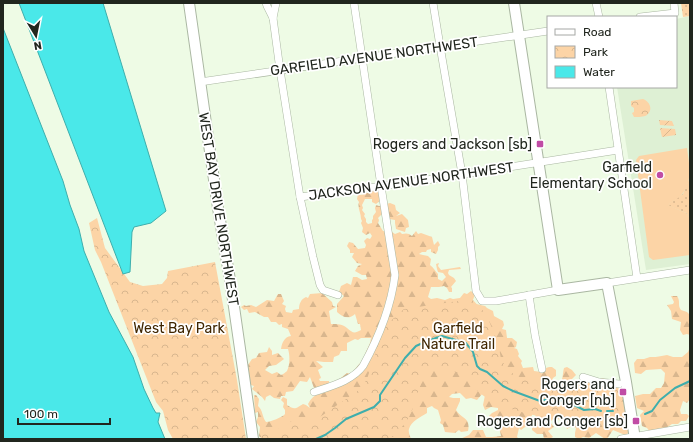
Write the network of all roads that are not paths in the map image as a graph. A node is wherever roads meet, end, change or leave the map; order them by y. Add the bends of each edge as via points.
1 (189, 3) edge
2 (266, 3) edge
3 (276, 3) edge
4 (354, 3) edge
5 (433, 3) edge
6 (514, 3) edge
7 (596, 3) edge
8 (674, 3) edge
9 (598, 16) edge
10 (649, 16) edge
11 (273, 18) junction
12 (547, 31) edge
13 (519, 35) junction
14 (440, 46) junction
15 (362, 58) junction
16 (280, 70) junction
17 (200, 82) junction
18 (609, 88) edge
19 (618, 150) junction
20 (538, 163) junction
21 (462, 174) junction
22 (381, 186) junction
23 (300, 197) junction
24 (690, 270) edge
25 (637, 278) junction
26 (607, 283) junction
27 (558, 290) junction
28 (338, 295) dead end
29 (529, 295) junction
30 (542, 369) dead end
31 (583, 377) dead end
32 (618, 384) dead end
33 (314, 392) dead end
34 (690, 427) edge
35 (635, 438) edge
36 (253, 439) edge
37 (622, 439) edge

1 - 17 street, WEST BAY DRIVE NORTHWEST
2 - 11 street
3 - 11 street
4 - 15 street
5 - 14 street
6 - 13 street
7 - 9 street
8 - 10 street via 675,13
11 - 16 street
12 - 13 street, GARFIELD AVENUE NORTHWEST
13 - 14 street, GARFIELD AVENUE NORTHWEST
13 - 20 street
14 - 15 street, GARFIELD AVENUE NORTHWEST
14 - 21 street
15 - 16 street, GARFIELD AVENUE NORTHWEST
15 - 22 street
16 - 17 street, GARFIELD AVENUE NORTHWEST
16 - 23 street
17 - 36 street, WEST BAY DRIVE NORTHWEST
18 - 19 street
19 - 20 street, JACKSON AVENUE NORTHWEST
19 - 25 street
20 - 21 street, JACKSON AVENUE NORTHWEST
20 - 27 street
21 - 22 street, JACKSON AVENUE NORTHWEST
21 - 29 street via 476,291 482,301
22 - 23 street, JACKSON AVENUE NORTHWEST
22 - 33 street via 395,275 389,307 370,354 360,370 333,386
23 - 28 street via 320,285 323,290
24 - 25 street
25 - 26 street
26 - 27 street
26 - 35 street
27 - 29 street
29 - 30 street
31 - 32 street
34 - 35 street
35 - 37 street

